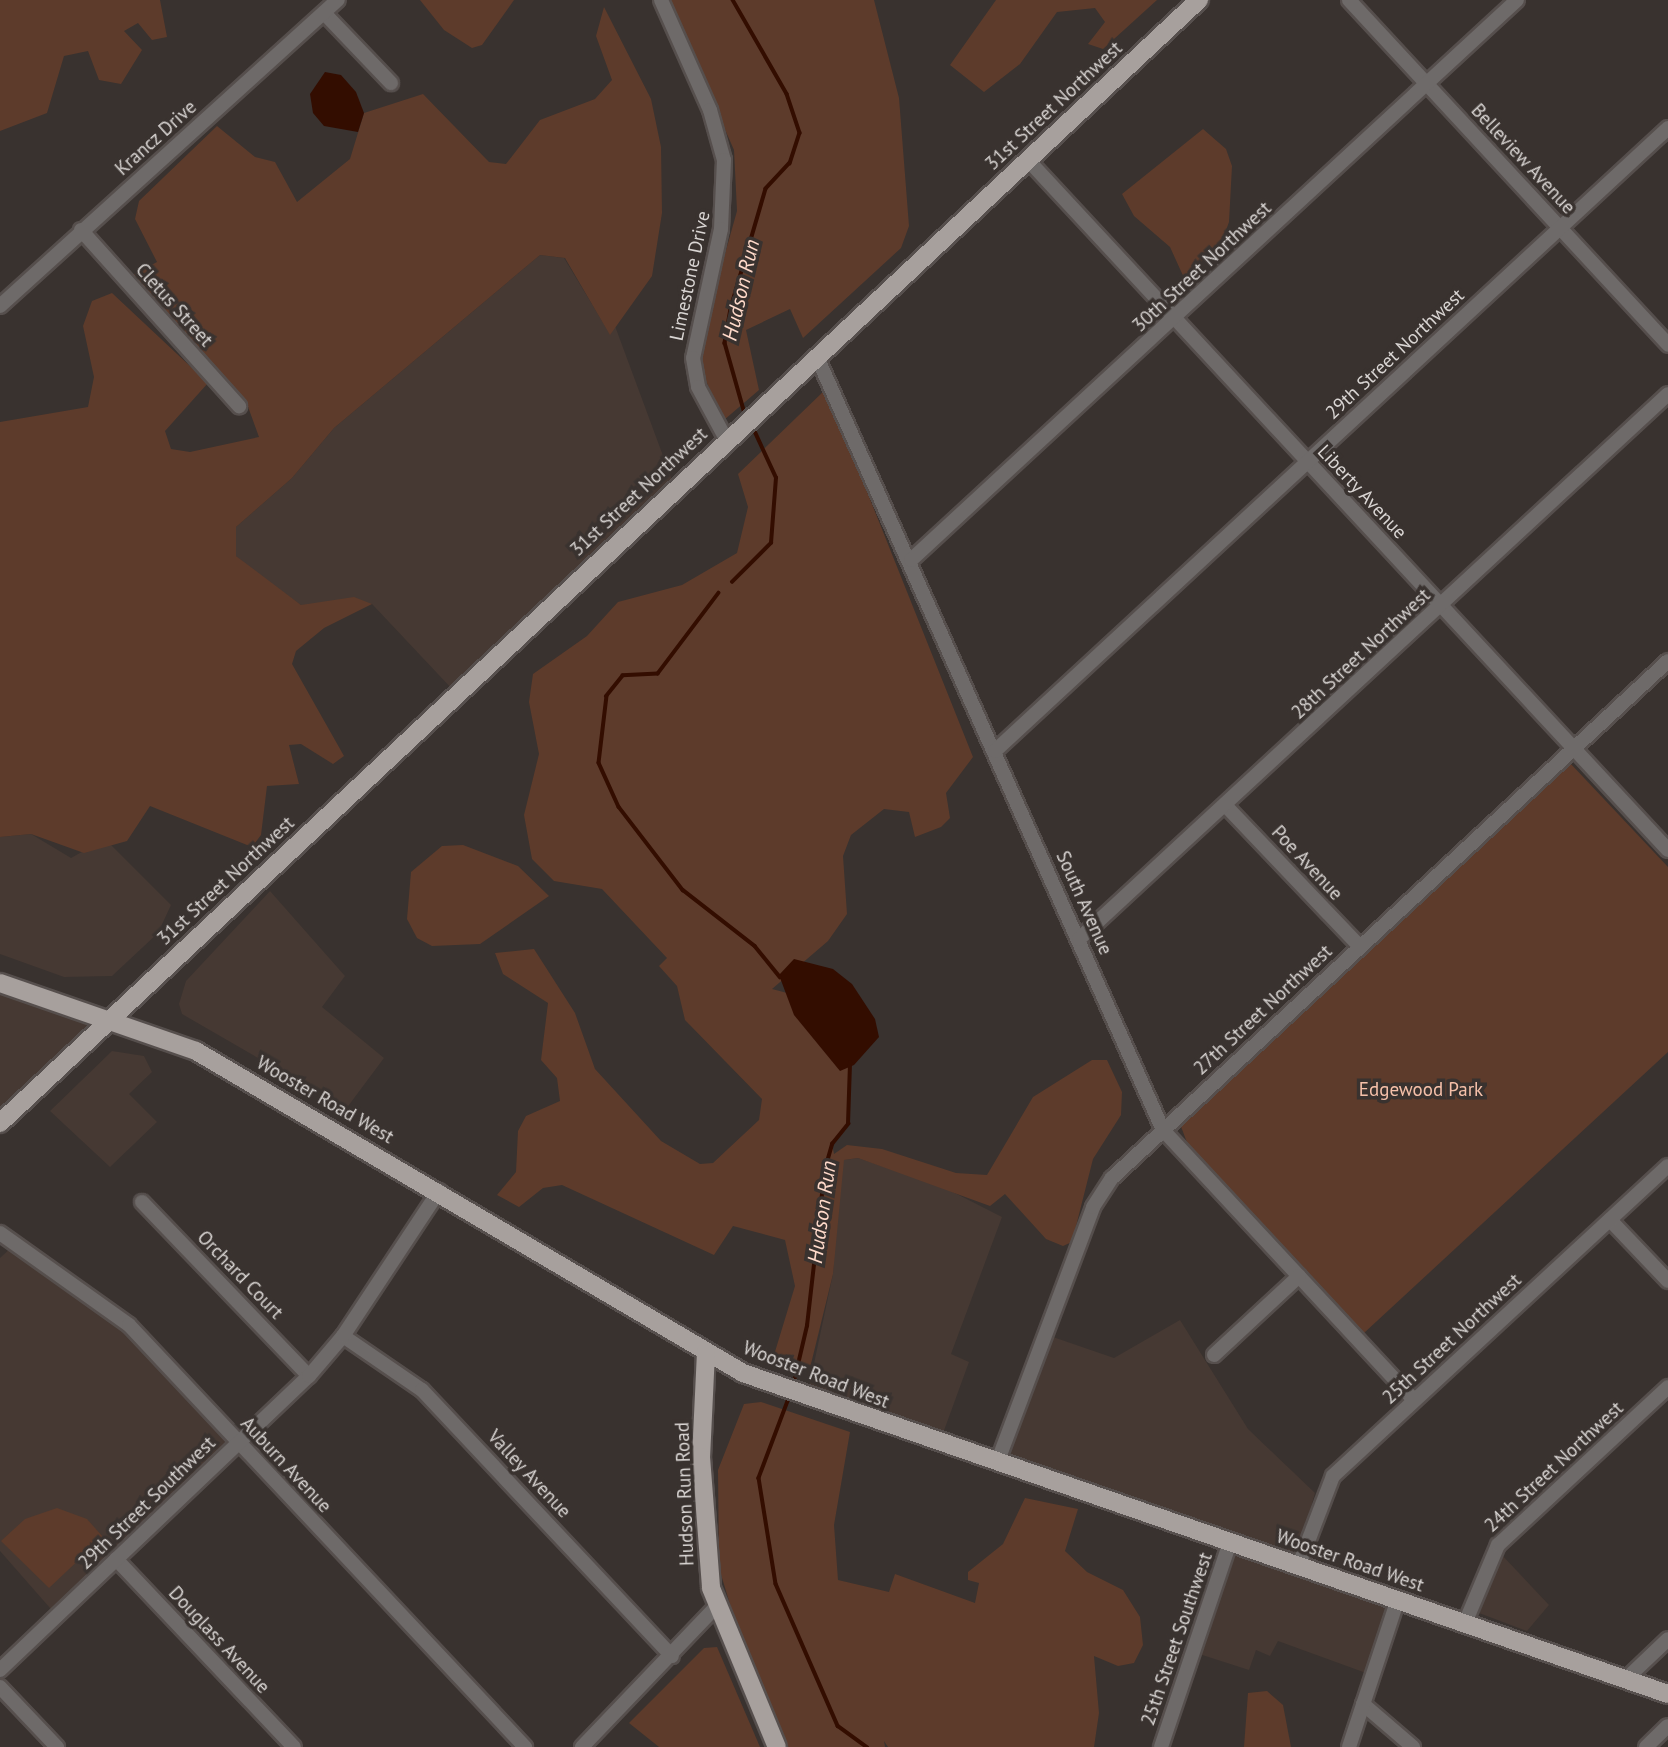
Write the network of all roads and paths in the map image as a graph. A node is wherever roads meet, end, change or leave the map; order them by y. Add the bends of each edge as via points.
1 (338, 0) edge
2 (661, 0) edge
3 (1199, 0) edge
4 (1349, 0) edge
5 (1517, 0) edge
6 (324, 13) junction
7 (391, 83) dead end
8 (1427, 84) junction
9 (1668, 128) edge
10 (1028, 160) junction
11 (1559, 228) junction
12 (81, 230) junction
13 (0, 306) edge
14 (1174, 319) junction
15 (1668, 345) edge
16 (817, 357) junction
17 (1668, 394) edge
18 (239, 406) dead end
19 (726, 439) junction
20 (1307, 461) junction
21 (911, 560) junction
22 (1441, 606) junction
23 (1668, 662) edge
24 (1572, 748) junction
25 (995, 751) junction
26 (1225, 804) junction
27 (1668, 850) edge
28 (1079, 939) junction
29 (1360, 947) junction
30 (0, 983) edge
31 (111, 1019) junction
32 (0, 1123) edge
33 (1163, 1130) junction
34 (1668, 1166) edge
35 (439, 1191) junction
36 (142, 1202) dead end
37 (1610, 1220) junction
38 (0, 1233) edge
39 (1299, 1276) junction
40 (1668, 1280) edge
41 (343, 1336) junction
42 (706, 1352) junction
43 (1214, 1355) dead end
44 (309, 1376) junction
45 (1668, 1387) edge
46 (1413, 1400) junction
47 (239, 1443) junction
48 (997, 1463) junction
49 (1230, 1542) junction
50 (116, 1559) junction
51 (1299, 1565) junction
52 (1398, 1599) junction
53 (716, 1607) junction
54 (1465, 1623) junction
55 (1668, 1639) edge
56 (672, 1656) junction
57 (0, 1670) edge
58 (1625, 1680) junction
59 (0, 1686) edge
60 (1668, 1694) edge
61 (1363, 1704) junction
62 (1668, 1726) edge
63 (57, 1747) edge
64 (293, 1747) edge
65 (525, 1747) edge
66 (582, 1747) edge
67 (777, 1747) edge
68 (1161, 1747) edge
69 (1349, 1747) edge
70 (1413, 1747) edge
71 (1646, 1747) edge

1 - 6 street, Krancz Drive
2 - 19 street, Limestone Drive via 710,110 724,160 721,229 693,358 708,414
3 - 10 main road, 31st Street Northwest
4 - 8 street, Belleview Avenue
5 - 8 street, 30th Street Northwest
6 - 7 street
6 - 12 street, Krancz Drive
8 - 11 street, Belleview Avenue
8 - 14 street, 30th Street Northwest
9 - 11 street, 29th Street Northwest
10 - 14 street, Liberty Avenue
10 - 16 main road, 31st Street Northwest
11 - 15 street, Belleview Avenue
11 - 20 street, 29th Street Northwest
12 - 13 street, Krancz Drive
12 - 18 street, Cletus Street
14 - 20 street, Liberty Avenue
14 - 21 street, 30th Street Northwest
16 - 19 main road, 31st Street Northwest
16 - 21 street, South Avenue
17 - 22 street, 28th Street Northwest
19 - 31 main road, 31st Street Northwest
20 - 22 street, Liberty Avenue
20 - 25 street, 29th Street Northwest
21 - 25 street, South Avenue
22 - 24 street, Liberty Avenue
22 - 26 street, 28th Street Northwest
23 - 24 street, 27th Street Northwest
24 - 27 street, Liberty Avenue
24 - 29 street, 27th Street Northwest
25 - 28 street, South Avenue
26 - 28 street, 28th Street Northwest
26 - 29 street, Poe Avenue
28 - 33 street, South Avenue
29 - 33 street, 27th Street Northwest
30 - 31 main road, Wooster Road West
31 - 32 main road, 31st Street Northwest
31 - 35 main road, Wooster Road West via 196,1051
33 - 39 street, South Avenue
33 - 48 street, 27th Street Northwest via 1112,1178 1093,1207
34 - 37 street, 25th Street Northwest
35 - 41 street, 29th Street Southwest
35 - 42 main road, Wooster Road West
36 - 44 street, Orchard Court
37 - 40 street
37 - 46 street, 25th Street Northwest
38 - 47 street, Auburn Avenue via 41,1267 112,1309
39 - 43 street
39 - 46 street, South Avenue
41 - 44 street, 29th Street Southwest
41 - 56 street, Valley Avenue via 422,1390
42 - 48 main road, Wooster Road West via 769,1383
42 - 53 main road, Hudson Run Road via 703,1507
44 - 47 street, 29th Street Southwest
45 - 54 street, 24th Street Northwest via 1498,1545
46 - 51 street, 25th Street Northwest via 1325,1485
47 - 50 street, 29th Street Southwest
47 - 65 street, Auburn Avenue
48 - 49 main road, Wooster Road West
49 - 51 main road, Wooster Road West
49 - 68 street, 25th Street Southwest
50 - 57 street, 29th Street Southwest
50 - 64 street, Douglass Avenue
51 - 52 main road, Wooster Road West
52 - 54 main road, Wooster Road West
52 - 61 street
53 - 56 street
53 - 67 main road, Hudson Run Road
54 - 58 main road, Wooster Road West
55 - 58 street
56 - 66 street
58 - 60 main road, Wooster Road West
59 - 63 street
61 - 69 street
61 - 70 street
62 - 71 street

